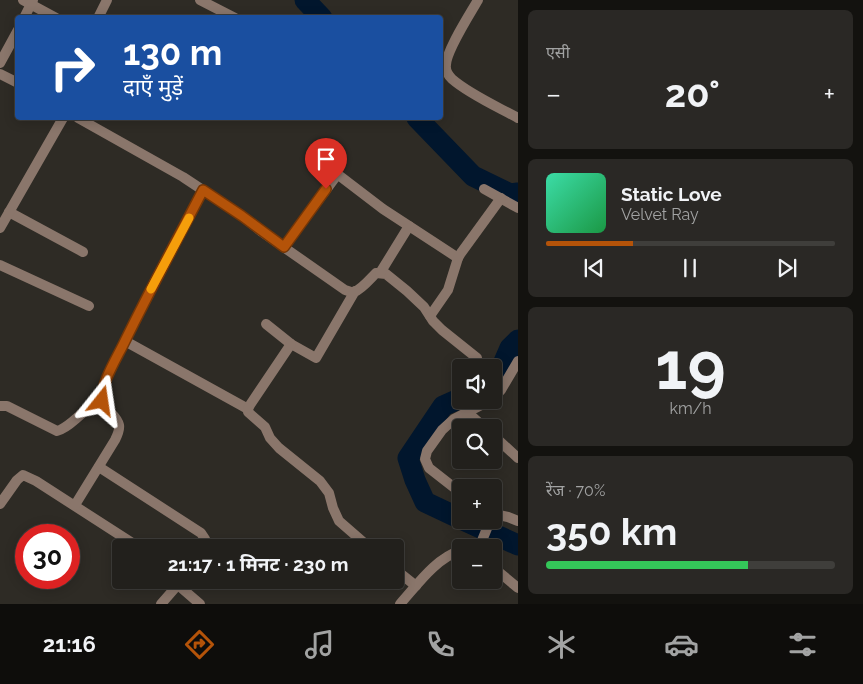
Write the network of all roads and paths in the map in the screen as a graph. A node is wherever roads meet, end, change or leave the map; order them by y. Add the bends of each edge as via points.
1 (107, 0) edge
2 (200, 0) edge
3 (478, 0) edge
4 (29, 1) edge
5 (25, 15) edge
6 (51, 15) edge
7 (100, 15) edge
8 (229, 15) edge
9 (15, 36) edge
10 (0, 63) edge
11 (0, 74) edge
12 (15, 82) edge
13 (518, 118) edge
14 (62, 120) edge
15 (82, 120) edge
16 (311, 154) dead end
17 (337, 175) junction
18 (484, 188) dead end
19 (203, 190) junction
20 (501, 198) junction
21 (518, 208) edge
22 (9, 212) junction
23 (409, 226) junction
24 (0, 228) edge
25 (284, 247) junction
26 (83, 252) dead end
27 (458, 258) junction
28 (0, 264) edge
29 (380, 273) junction
30 (355, 292) junction
31 (89, 306) dead end
32 (430, 316) junction
33 (266, 324) dead end
34 (125, 341) junction
35 (291, 344) junction
36 (476, 358) dead end
37 (518, 361) edge
38 (502, 388) edge
39 (101, 394) junction
40 (0, 406) edge
41 (248, 409) junction
42 (474, 409) edge
43 (467, 412) junction
44 (475, 419) edge
45 (502, 443) edge
46 (518, 458) edge
47 (99, 467) junction
48 (452, 487) edge
49 (0, 504) edge
50 (75, 505) junction
51 (502, 517) edge
52 (518, 521) edge
53 (126, 539) edge
54 (205, 539) edge
55 (360, 539) edge
56 (452, 555) edge
57 (502, 575) edge
58 (404, 576) edge
59 (416, 586) junction
60 (518, 588) edge
61 (174, 589) edge
62 (186, 589) edge
63 (161, 604) edge
64 (200, 604) edge
65 (400, 604) edge

1 - 7 street
2 - 8 street
3 - 13 street via 446,59 445,67 451,78 464,88
4 - 5 street
4 - 6 street
9 - 10 street
11 - 12 street
14 - 22 street
15 - 19 street
16 - 17 street
17 - 23 street
17 - 25 street
18 - 20 street
19 - 25 street
19 - 34 street
20 - 21 street
20 - 27 street
22 - 24 street
22 - 26 street
23 - 27 street
23 - 29 street
25 - 30 street via 346,290
27 - 32 street via 448,290
28 - 31 street
29 - 30 street
29 - 32 street via 408,291
30 - 35 street via 316,358
32 - 36 street
33 - 35 street
34 - 39 street
34 - 41 street
35 - 41 street
37 - 38 street
39 - 40 street via 57,431 7,406
39 - 47 street via 119,431
41 - 55 street via 251,416 265,427 273,442 320,480 329,493 339,521
42 - 43 street
43 - 44 street
43 - 48 street via 442,430 425,459 429,468
45 - 46 street
47 - 50 street
47 - 54 street via 201,533
49 - 50 street via 22,475
50 - 53 street
51 - 52 street
56 - 59 street via 435,565
57 - 60 street
58 - 59 street
59 - 65 street
61 - 63 street
62 - 64 street

